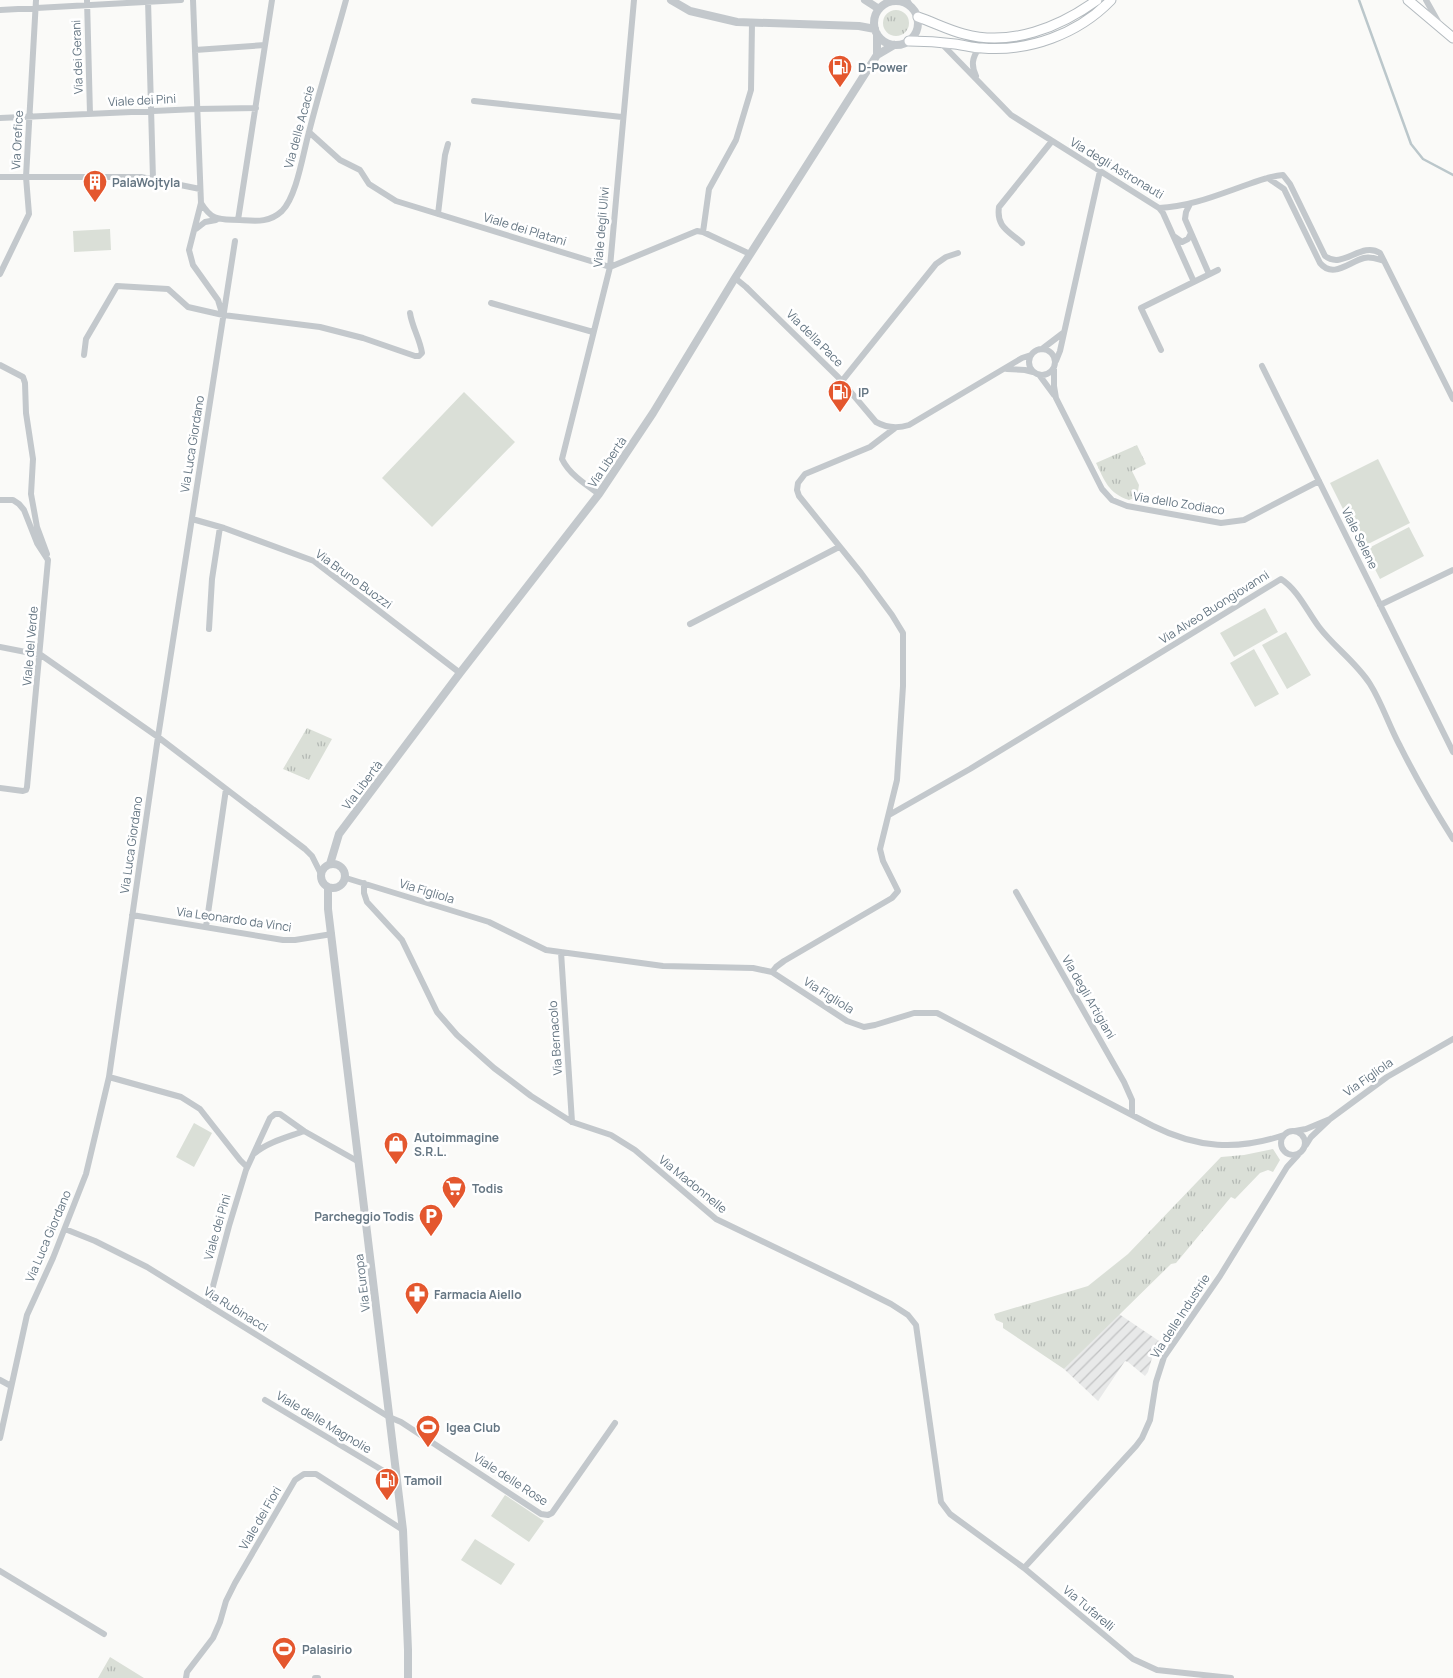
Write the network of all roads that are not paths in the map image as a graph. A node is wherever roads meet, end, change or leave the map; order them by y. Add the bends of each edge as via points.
1 (36, 0) edge
2 (181, 0) edge
3 (193, 0) edge
4 (272, 0) edge
5 (346, 0) edge
6 (634, 0) edge
7 (670, 0) edge
8 (865, 0) edge
9 (1097, 0) edge
10 (1111, 0) edge
11 (1408, 0) edge
12 (1426, 0) edge
13 (148, 1) edge
14 (87, 2) edge
15 (887, 2) edge
16 (908, 3) edge
17 (36, 8) junction
18 (879, 9) junction
19 (0, 10) edge
20 (918, 17) junction
21 (752, 23) junction
22 (1442, 30) junction
23 (876, 32) junction
24 (1453, 38) edge
25 (909, 41) junction
26 (941, 42) junction
27 (265, 45) junction
28 (894, 45) junction
29 (979, 48) junction
30 (195, 50) junction
31 (877, 55) junction
32 (977, 80) junction
33 (474, 102) dead end
34 (197, 108) junction
35 (256, 108) junction
36 (152, 111) junction
37 (90, 114) junction
38 (30, 117) junction
39 (622, 117) junction
40 (0, 118) edge
41 (308, 132) junction
42 (1052, 141) junction
43 (448, 144) dead end
44 (1100, 171) junction
45 (0, 177) edge
46 (26, 177) junction
47 (1268, 178) junction
48 (153, 180) junction
49 (200, 189) junction
50 (201, 203) junction
51 (1190, 204) junction
52 (1159, 208) junction
53 (438, 214) junction
54 (218, 220) junction
55 (238, 220) junction
56 (194, 232) junction
57 (703, 232) junction
58 (1191, 233) junction
59 (1174, 236) junction
60 (235, 241) dead end
61 (1022, 243) dead end
62 (958, 253) dead end
63 (750, 254) junction
64 (1384, 261) junction
65 (610, 268) junction
66 (1218, 270) dead end
67 (0, 274) edge
68 (1209, 274) junction
69 (734, 278) junction
70 (1194, 282) junction
71 (491, 303) dead end
72 (410, 313) dead end
73 (223, 315) junction
74 (593, 332) junction
75 (1062, 332) junction
76 (1042, 349) junction
77 (1161, 350) dead end
78 (84, 355) dead end
79 (1031, 355) junction
80 (1056, 362) junction
81 (0, 365) edge
82 (1262, 366) dead end
83 (1006, 369) junction
84 (1054, 369) junction
85 (1036, 374) junction
86 (842, 381) junction
87 (1056, 398) junction
88 (1453, 399) edge
89 (895, 428) junction
90 (1319, 481) junction
91 (599, 494) junction
92 (0, 500) edge
93 (192, 519) junction
94 (220, 527) junction
95 (839, 547) junction
96 (48, 560) junction
97 (1453, 570) edge
98 (1380, 605) junction
99 (690, 624) dead end
100 (209, 629) dead end
101 (0, 647) edge
102 (41, 655) junction
103 (460, 673) junction
104 (158, 737) junction
105 (1453, 752) edge
106 (0, 788) edge
107 (226, 789) junction
108 (889, 815) junction
109 (1453, 840) edge
110 (330, 864) junction
111 (321, 874) junction
112 (346, 878) junction
113 (364, 884) junction
114 (328, 887) junction
115 (1016, 892) dead end
116 (132, 915) junction
117 (206, 927) junction
118 (332, 934) junction
119 (561, 952) junction
120 (772, 972) junction
121 (1453, 1039) edge
122 (109, 1077) junction
123 (1132, 1116) junction
124 (1330, 1119) junction
125 (572, 1122) junction
126 (304, 1131) junction
127 (1295, 1131) junction
128 (1284, 1135) junction
129 (1268, 1141) junction
130 (1305, 1146) junction
131 (1282, 1147) junction
132 (1287, 1154) junction
133 (1298, 1155) junction
134 (252, 1156) junction
135 (359, 1162) junction
136 (247, 1167) junction
137 (1287, 1167) junction
138 (65, 1229) junction
139 (208, 1305) junction
140 (0, 1380) edge
141 (11, 1386) junction
142 (265, 1400) dead end
143 (389, 1417) junction
144 (615, 1423) dead end
145 (0, 1438) edge
146 (397, 1480) junction
147 (950, 1514) joint
148 (403, 1530) junction
149 (1024, 1568) junction
150 (0, 1571) edge
151 (104, 1634) dead end
152 (186, 1678) edge
153 (408, 1678) edge
154 (1231, 1678) edge

1 - 17 street, Via Orefice
2 - 13 street
3 - 30 street
4 - 27 street
5 - 41 street, Via delle Acacie
6 - 39 street, Viale degli Ulivi
7 - 21 street via 690,12
8 - 18 street
9 - 20 main road via 1060,23 1008,38 965,35
10 - 29 main road via 1087,20 1041,42
11 - 22 main road
12 - 22 street
13 - 14 street
13 - 36 street
14 - 17 street
14 - 37 street, Via dei Gerani
15 - 16 street
15 - 18 street
16 - 20 street
17 - 19 street
17 - 38 street, Via Orefice
18 - 23 street via 874,22
20 - 25 street via 917,31
21 - 23 street via 859,26
21 - 57 street via 751,90 736,140 709,189
22 - 24 main road
23 - 28 street via 881,39
23 - 31 street
25 - 26 main road
25 - 28 street
26 - 29 main road
26 - 32 street, Via degli Astronauti
27 - 30 street
27 - 35 street
28 - 31 street, Via Libertà
29 - 32 street via 972,61
30 - 34 street
31 - 63 street, Via Libertà
32 - 42 street, Via degli Astronauti via 1011,115
33 - 39 street
34 - 35 street, Viale dei Pini
34 - 36 street, Viale dei Pini
34 - 49 street
35 - 55 street
36 - 37 street, Viale dei Pini
36 - 48 street
37 - 38 street, Viale dei Pini
38 - 40 street
38 - 46 street, Via Orefice
39 - 65 street, Viale degli Ulivi
41 - 53 street, Viale dei Platani via 340,160 360,170 369,184 396,201
41 - 55 street, Via delle Acacie via 288,204 269,220
42 - 44 street, Via degli Astronauti
42 - 61 street via 999,207 1000,224
43 - 53 street
44 - 52 street, Via degli Astronauti
44 - 75 street
45 - 46 street
46 - 48 street via 141,177
46 - 67 street, Via Orefice via 29,214
47 - 51 street, Via degli Astronauti
47 - 64 street via 1284,189 1324,268 1334,270 1365,257
47 - 64 street via 1283,175 1290,184 1320,248 1330,260 1341,260 1370,250 1380,253
48 - 49 street
49 - 50 street
50 - 54 street via 211,217
50 - 56 street
51 - 52 street, Via degli Astronauti
51 - 58 street via 1185,219
52 - 59 street
53 - 65 street, Viale dei Platani
54 - 55 street, Via delle Acacie
54 - 56 street via 199,225
56 - 73 street via 190,258 218,300
57 - 63 street
57 - 65 street via 698,231
58 - 59 street via 1182,242
58 - 68 street
59 - 70 street
60 - 73 street, Via Luca Giordano
62 - 86 street via 936,264
63 - 69 street, Via Libertà
64 - 88 street
65 - 74 street, Viale degli Ulivi
66 - 68 street
68 - 70 street
69 - 86 street, Via della Pace
69 - 91 street, Via Libertà via 653,413
70 - 77 street via 1141,308
71 - 74 street
72 - 73 street via 421,346 419,356 320,327
73 - 78 street via 188,307 168,288 117,286 86,339
73 - 93 street, Via Luca Giordano
74 - 91 street, Viale degli Ulivi via 562,459 571,471
75 - 76 street
75 - 80 street
76 - 79 street
76 - 80 street via 1053,354
79 - 83 street
79 - 85 street via 1029,362
80 - 84 street
81 - 96 street via 23,376 25,383 33,459 31,494
82 - 90 street, Viale Selene
83 - 85 street
83 - 89 street via 910,424
84 - 85 street via 1048,374
84 - 87 street, Via dello Zodiaco
85 - 87 street
86 - 89 street, Via della Pace via 876,422
87 - 90 street, Via dello Zodiaco via 1102,489 1118,504 1231,523 1244,520
89 - 95 street via 870,447 799,479 800,496
90 - 98 street, Viale Selene
91 - 103 street, Via Libertà
92 - 96 street via 13,500 24,510 37,543
93 - 94 street, Via Bruno Buozzi
93 - 104 street, Via Luca Giordano
94 - 100 street
94 - 103 street, Via Bruno Buozzi via 314,561
95 - 99 street
95 - 108 street via 903,633 899,754
96 - 102 street, Viale del Verde
97 - 98 street
98 - 105 street
101 - 102 street
102 - 104 street
102 - 106 street, Viale del Verde via 28,787 23,792
103 - 110 street, Via Libertà via 339,834
104 - 107 street
104 - 116 street, Via Luca Giordano
107 - 111 street via 305,849
107 - 117 street
108 - 109 street, Via Alveo Buongiovanni via 1281,579 1370,683 1409,764
108 - 120 street via 880,854 897,894 784,961
110 - 111 street
110 - 112 street via 342,866
111 - 114 street via 322,882
112 - 113 street, Via Figliola
112 - 114 street via 339,887
113 - 119 street, Via Figliola via 489,922 546,950
113 - 125 street, Via Madonnelle via 367,902 402,940 437,1012 457,1035 531,1096
114 - 118 street, Via Europa
115 - 123 street, Via degli Artigiani via 1124,1082 1132,1100
116 - 117 street, Via Leonardo da Vinci
116 - 122 street, Via Luca Giordano
117 - 118 street, Via Leonardo da Vinci via 284,940
118 - 135 street, Via Europa
119 - 120 street, Via Figliola via 663,966 753,968
119 - 125 street, Via Bernacolo
120 - 123 street, Via Figliola via 847,1021 864,1027 914,1013 937,1013
121 - 124 street, Via Figliola via 1387,1077
122 - 136 street via 181,1097 200,1109
122 - 138 street, Via Luca Giordano via 86,1174
123 - 129 street, Via Figliola via 1171,1135 1195,1142 1242,1146
124 - 127 street, Via Figliola
124 - 130 street, Via delle Industrie
125 - 147 street, Via Madonnelle via 611,1135 635,1150 716,1220 851,1284 908,1315 916,1325 941,1502
126 - 134 street via 280,1139
126 - 134 street, Viale dei Pini via 280,1114 275,1114
126 - 135 street, Viale dei Pini
127 - 128 street
127 - 130 street via 1303,1135
128 - 129 street, Via Figliola
128 - 131 street
129 - 131 street
130 - 133 street, Via delle Industrie
131 - 132 street
132 - 133 street
132 - 137 street
133 - 137 street, Via delle Industrie
134 - 136 street, Viale dei Pini
135 - 143 street, Via Europa
136 - 139 street, Viale dei Pini
137 - 149 street, Via delle Industrie via 1220,1276 1164,1357 1150,1420 1142,1438
138 - 139 street, Via Rubinacci via 147,1267
138 - 141 street, Via Luca Giordano via 27,1315
139 - 143 street, Via Rubinacci
140 - 141 street
141 - 145 street, Via Luca Giordano
142 - 146 street, Viale delle Magnolie
143 - 144 street, Viale delle Rose via 531,1508 548,1515
143 - 146 street, Via Europa
146 - 148 street, Via Europa
147 - 149 street, Via Tufarelli
148 - 152 street, Viale dei Fiori via 316,1474 304,1474 295,1480 235,1583 213,1638 187,1672
148 - 153 street, Via Europa
149 - 154 street, Via Tufarelli via 1132,1659 1157,1670
150 - 151 street

